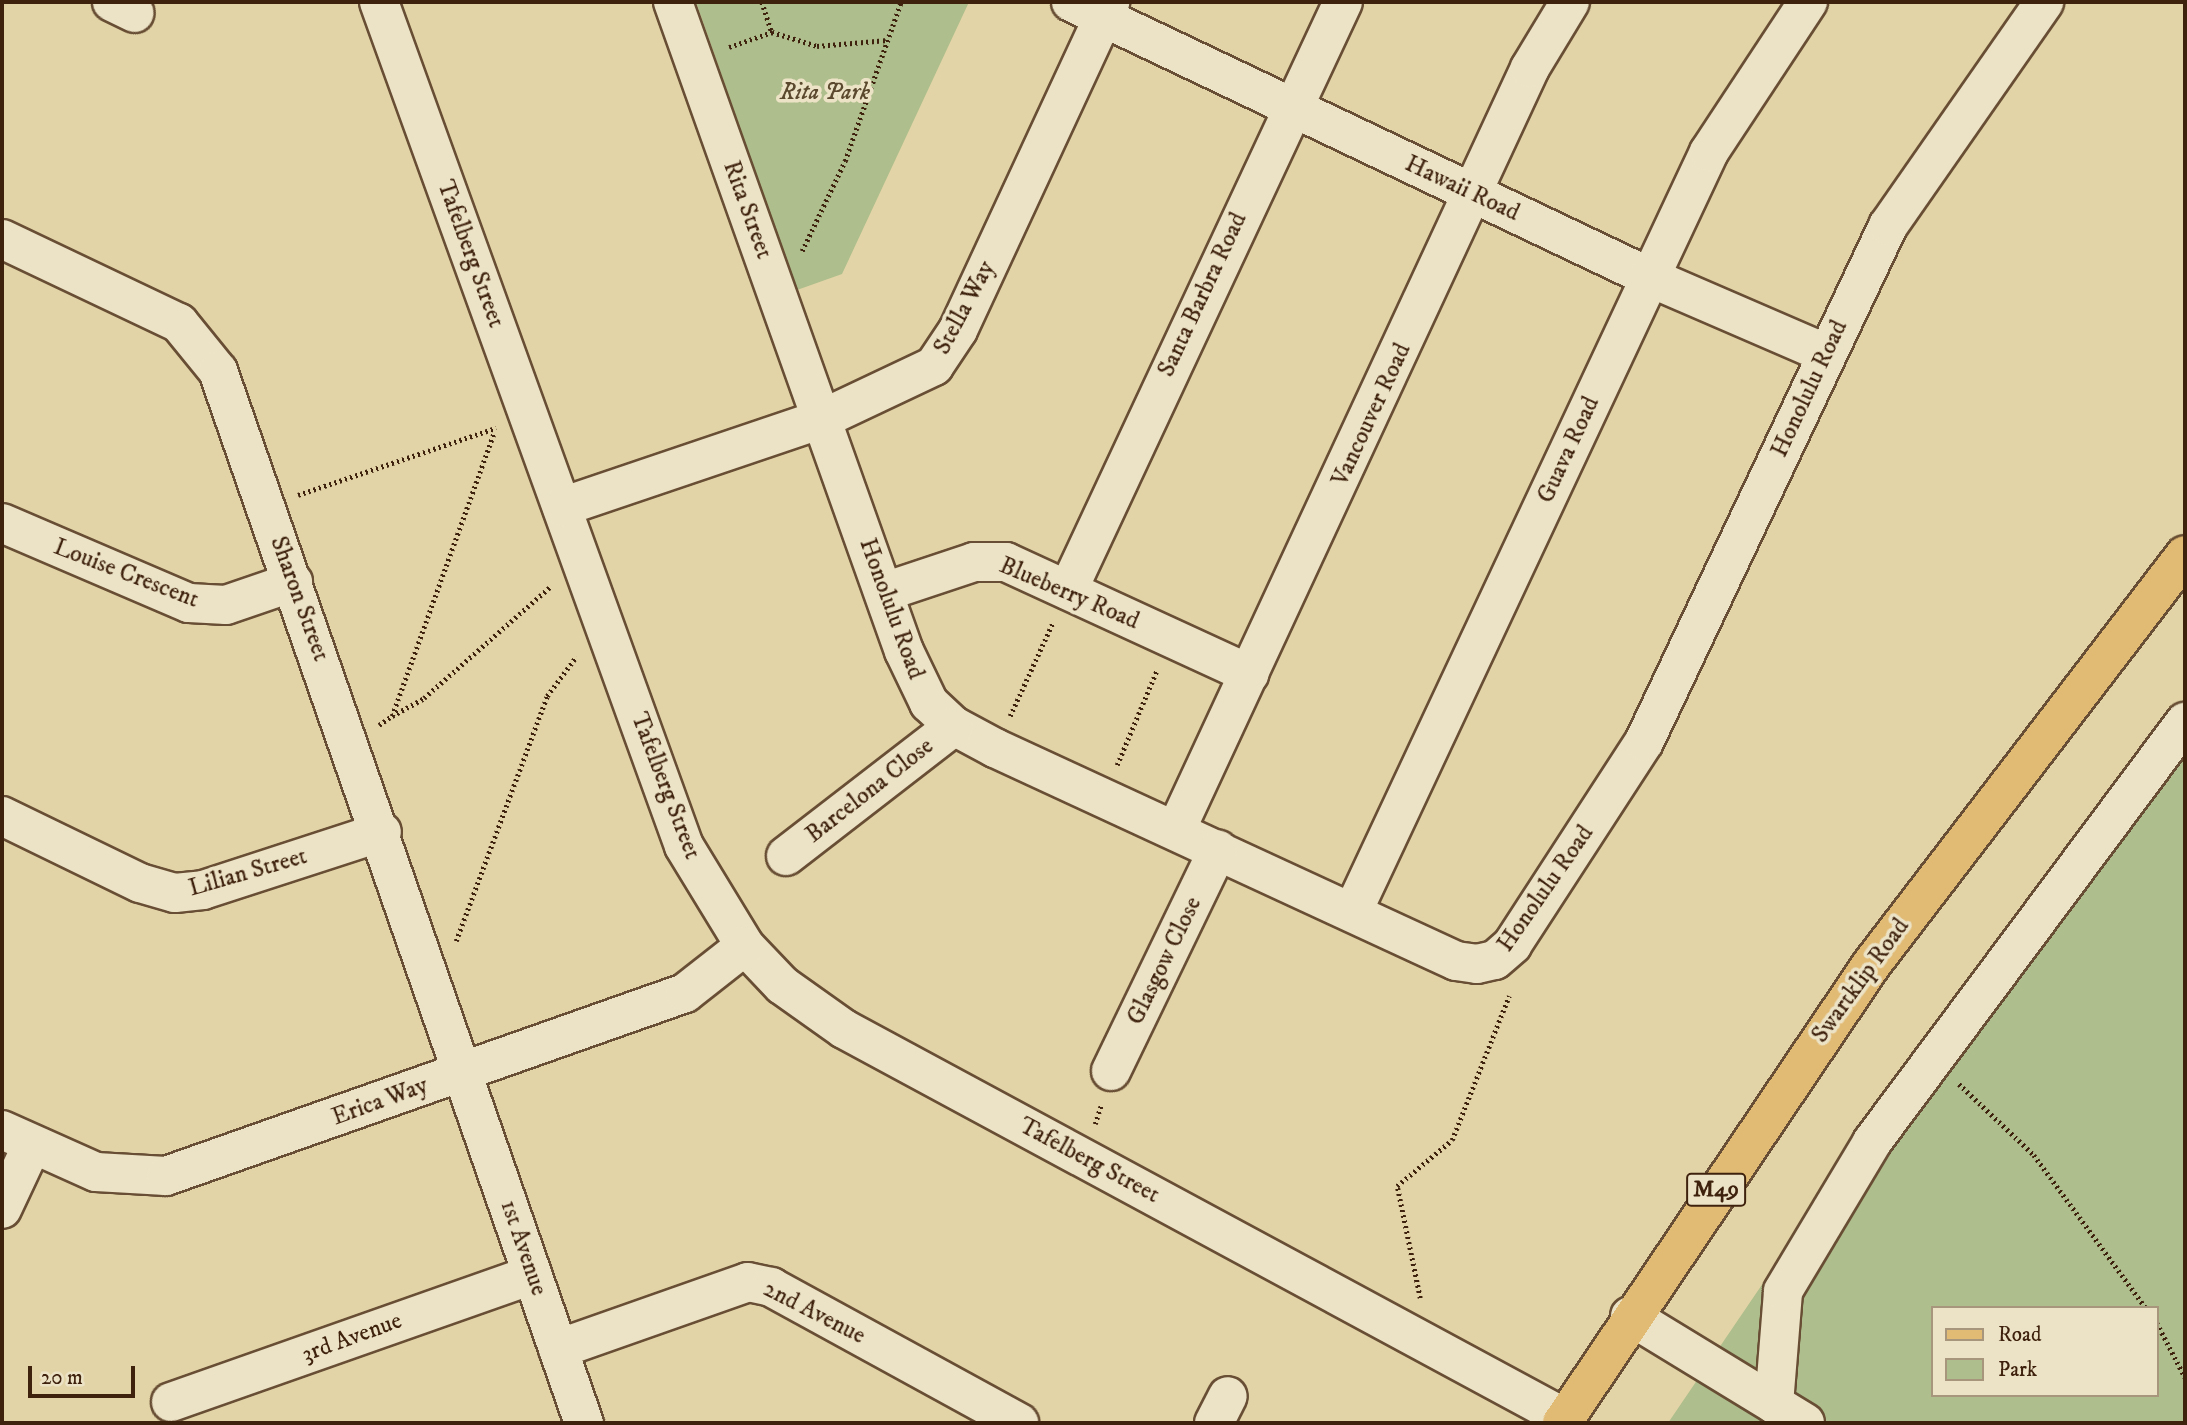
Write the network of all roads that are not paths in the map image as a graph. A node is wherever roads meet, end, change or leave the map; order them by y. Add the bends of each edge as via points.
1 (379, 2) edge
2 (673, 2) edge
3 (1343, 2) edge
4 (1570, 2) edge
5 (1808, 2) edge
6 (2044, 2) edge
7 (1095, 6) edge
8 (1289, 108) junction
9 (1475, 195) junction
10 (2, 239) edge
11 (1649, 277) junction
12 (1825, 353) junction
13 (822, 419) junction
14 (562, 507) junction
15 (2, 523) edge
16 (2185, 555) edge
17 (293, 582) junction
18 (1068, 590) junction
19 (884, 592) junction
20 (1250, 674) junction
21 (2185, 722) edge
22 (954, 726) junction
23 (2, 817) edge
24 (1176, 830) junction
25 (382, 832) junction
26 (1218, 850) junction
27 (786, 856) dead end
28 (1353, 911) junction
29 (745, 946) junction
30 (1111, 1071) dead end
31 (461, 1073) junction
32 (17, 1138) edge
33 (2, 1209) edge
34 (532, 1275) junction
35 (1630, 1316) junction
36 (558, 1349) junction
37 (171, 1402) dead end
38 (1789, 1414) edge
39 (1563, 1421) edge
40 (584, 1423) edge
41 (1019, 1423) edge

1 - 14 street, Tafelberg Street
2 - 13 street, Rita Street
3 - 8 street, Santa Barbra Road
4 - 9 street, Vancouver Road via 1547,33
5 - 11 street, Guava Road via 1725,121
6 - 12 street, Honolulu Road via 1915,181
7 - 8 street, Hawaii Road
7 - 13 street, Stella Way via 946,350 919,378
8 - 9 street, Hawaii Road
8 - 18 street, Santa Barbra Road
9 - 11 street, Hawaii Road
9 - 20 street, Vancouver Road
10 - 17 street, Sharon Street via 167,317 201,343 218,371
11 - 12 street, Hawaii Road
11 - 28 street, Guava Road
12 - 28 street, Honolulu Road via 1644,742 1512,945 1495,960 1456,961
13 - 14 street, Stella Way
13 - 19 street, Honolulu Road
14 - 29 street, Tafelberg Street via 684,846
15 - 17 street, Louise Crescent via 189,603 226,605
16 - 35 main road, Swartklip Road / M49 via 1871,965
17 - 25 street, Sharon Street
18 - 19 street, Blueberry Road via 991,560
18 - 20 street, Blueberry Road
19 - 22 street, Honolulu Road via 914,677
20 - 24 street, Vancouver Road
21 - 38 street via 1872,1142 1783,1291
22 - 24 street, Honolulu Road
22 - 27 street, Barcelona Close
23 - 25 street, Lilian Street via 140,883 175,893 203,890
24 - 26 street, Honolulu Road
25 - 31 street, Sharon Street via 456,1042
26 - 28 street, Honolulu Road
26 - 30 street, Glasgow Close
29 - 31 street, Erica Way via 685,993
29 - 39 street, Tafelberg Street via 782,985 844,1029
31 - 32 street, Erica Way via 166,1176 114,1176
31 - 34 street, 1st Avenue
32 - 33 street
34 - 36 street, 1st Avenue
34 - 37 street, 3rd Avenue
35 - 38 street
35 - 39 main road, Swartklip Road / M49
36 - 40 street, 1st Avenue
36 - 41 street, 2nd Avenue via 748,1282 771,1287

